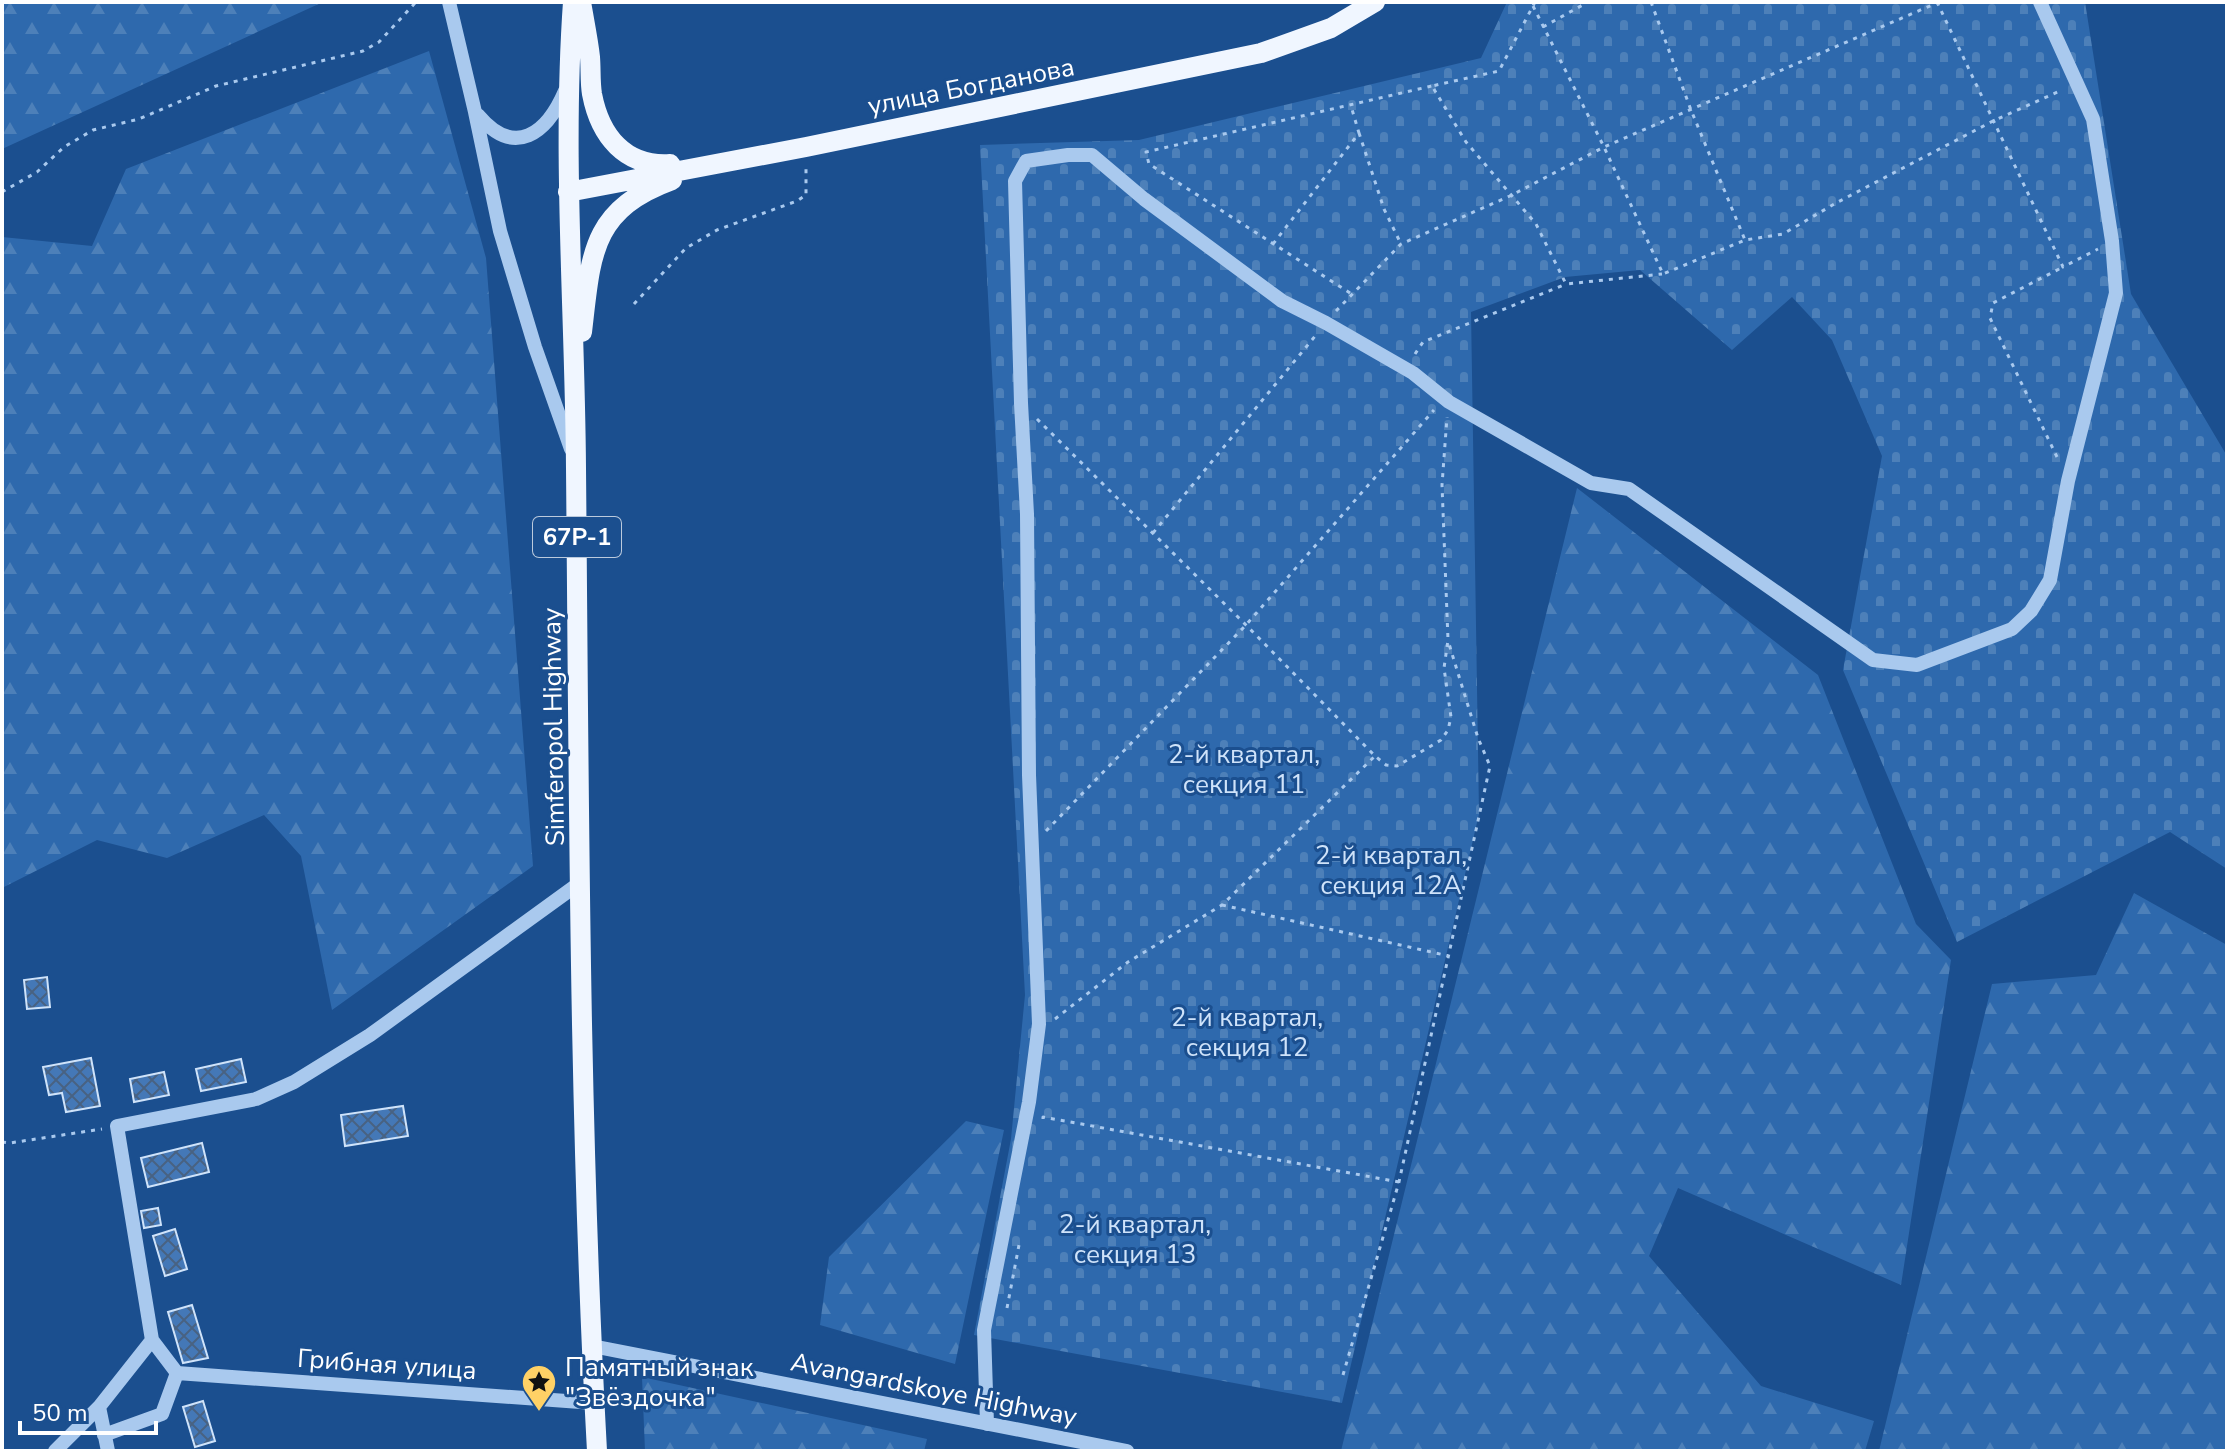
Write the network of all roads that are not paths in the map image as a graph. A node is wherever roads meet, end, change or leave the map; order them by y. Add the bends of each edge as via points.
1 (449, 2) edge
2 (573, 2) edge
3 (581, 2) edge
4 (1375, 2) edge
5 (2040, 2) edge
6 (568, 84) junction
7 (475, 112) junction
8 (727, 160) junction
9 (568, 192) junction
10 (574, 400) junction
11 (576, 463) junction
12 (581, 882) junction
13 (152, 1340) junction
14 (592, 1346) junction
15 (177, 1373) junction
16 (99, 1407) junction
17 (595, 1410) junction
18 (987, 1424) junction
19 (104, 1435) junction
20 (55, 1451) edge
21 (108, 1451) edge
22 (597, 1451) edge
23 (608, 1451) edge
24 (1127, 1451) edge

1 - 7 street
2 - 6 main road, Simferopol Highway / 67Р-1
3 - 8 main road via 592,91 599,120 615,145 635,160 659,165
4 - 8 main road, улица Богданова via 1331,28 1261,53
5 - 18 street via 2093,119 2116,293 2068,481 2050,580 2012,629 1917,665 1873,660 1629,489 1591,483 1447,400 1413,373 1282,301 1092,155 1026,161 1015,181 1038,1032 984,1330
6 - 7 street via 545,127 523,137 503,137
6 - 9 main road, Simferopol Highway / 67Р-1
7 - 11 street via 500,231
8 - 9 main road, улица Богданова
8 - 10 main road via 635,196 608,222 590,267
9 - 10 main road, Simferopol Highway / 67Р-1
10 - 11 main road, Simferopol Highway / 67Р-1
11 - 12 main road, Simferopol Highway / 67Р-1
12 - 13 street via 370,1035 294,1082 256,1099 117,1126
12 - 14 main road, Simferopol Highway / 67Р-1
13 - 15 street
13 - 16 street
14 - 17 main road, Simferopol Highway / 67Р-1
14 - 18 street, Avangardskoye Highway
15 - 17 street, Грибная улица
15 - 19 street via 162,1414
16 - 19 street
16 - 20 street
17 - 22 main road, Simferopol Highway / 67Р-1
17 - 23 street
18 - 24 street, Avangardskoye Highway
19 - 21 street

